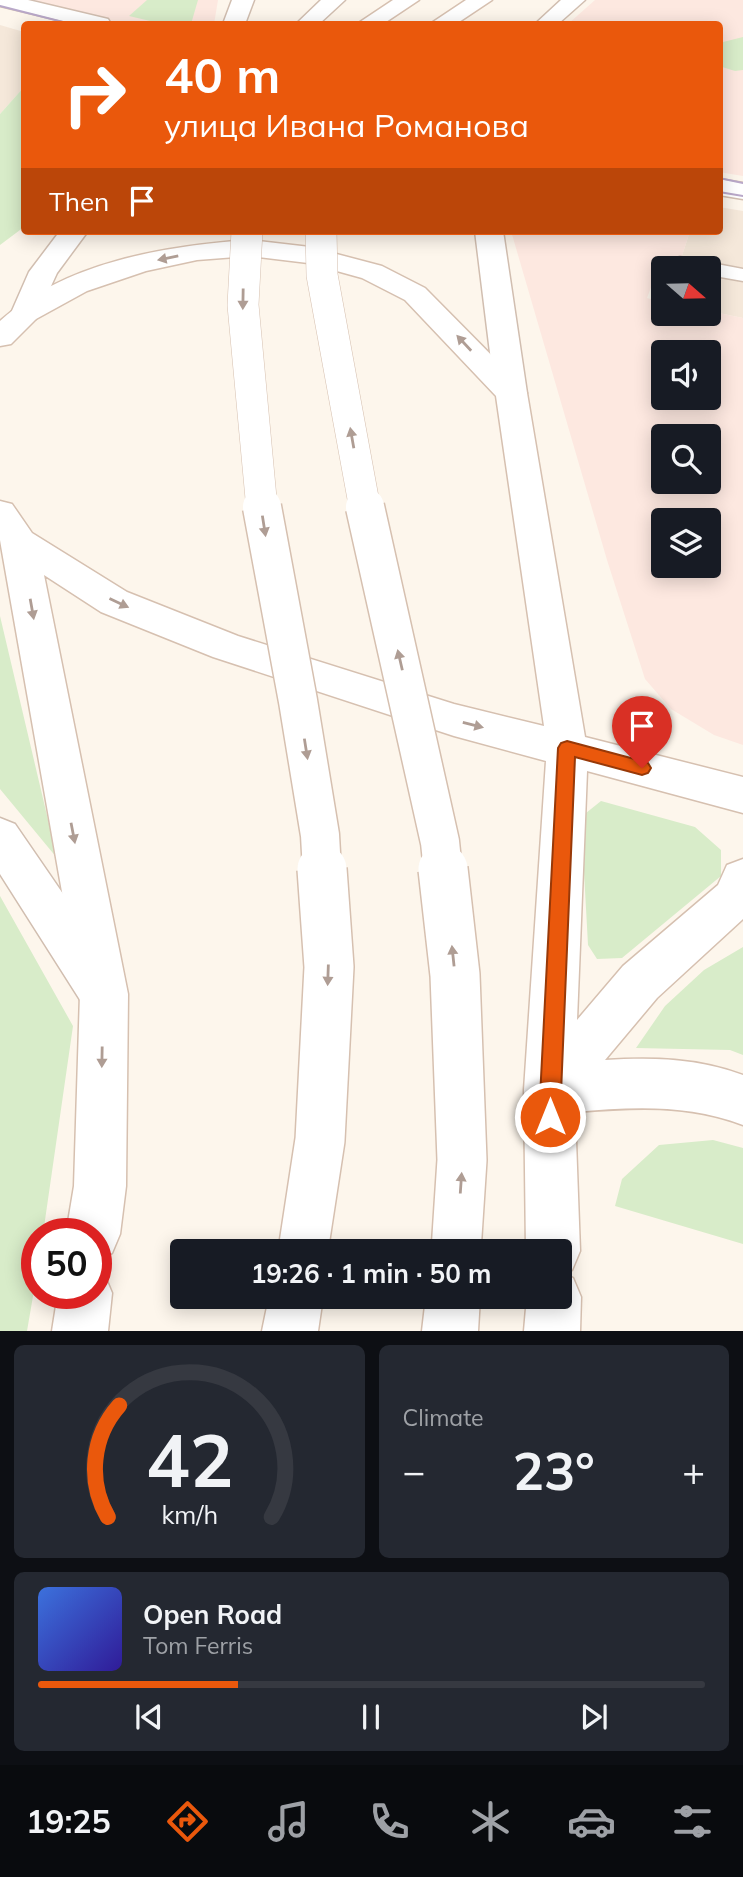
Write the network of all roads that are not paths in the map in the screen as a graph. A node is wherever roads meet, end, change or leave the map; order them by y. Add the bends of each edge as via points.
1 (2, 0) edge
2 (243, 0) edge
3 (334, 0) edge
4 (408, 0) edge
5 (481, 0) edge
6 (574, 0) edge
7 (88, 21) edge
8 (235, 21) edge
9 (310, 21) edge
10 (373, 21) edge
11 (445, 21) edge
12 (550, 21) edge
13 (723, 188) edge
14 (743, 191) edge
15 (71, 235) edge
16 (247, 235) edge
17 (321, 235) edge
18 (490, 235) edge
19 (721, 271) edge
20 (743, 275) edge
21 (26, 313) junction
22 (0, 337) edge
23 (511, 393) junction
24 (7, 533) edge
25 (567, 748) junction
26 (743, 795) edge
27 (0, 837) edge
28 (743, 879) edge
29 (104, 994) junction
30 (549, 1090) junction
31 (743, 1100) edge
32 (95, 1218) edge
33 (305, 1239) edge
34 (457, 1239) edge
35 (553, 1239) edge
36 (83, 1309) edge
37 (294, 1309) edge
38 (452, 1309) edge
39 (553, 1309) edge
40 (80, 1331) edge
41 (290, 1331) edge
42 (450, 1331) edge
43 (552, 1331) edge

1 - 7 main road
2 - 8 main road
3 - 9 main road
4 - 10 main road
5 - 11 main road
6 - 12 main road
13 - 14 main road
15 - 21 main road via 43,272
16 -> 33 main road, bridge via 243,305 263,522 320,835 328,967 320,1140
34 -> 17 main road, bridge via 463,1160 455,975 440,842 369,530 322,275
18 - 23 main road
19 - 20 lane
21 - 22 main road
23 -> 21 main road via 415,295 372,272 310,255 249,248 162,259 77,285
23 - 25 main road
24 -> 25 main road via 114,602 226,647 454,720
24 -> 29 main road
25 - 26 main road
25 - 30 main road
27 - 29 main road
28 - 30 main road via 734,899 640,982
29 -> 32 main road
30 - 31 main road via 662,1080
30 - 35 main road
36 - 40 main road
37 - 41 main road
38 - 42 main road
39 - 43 main road

